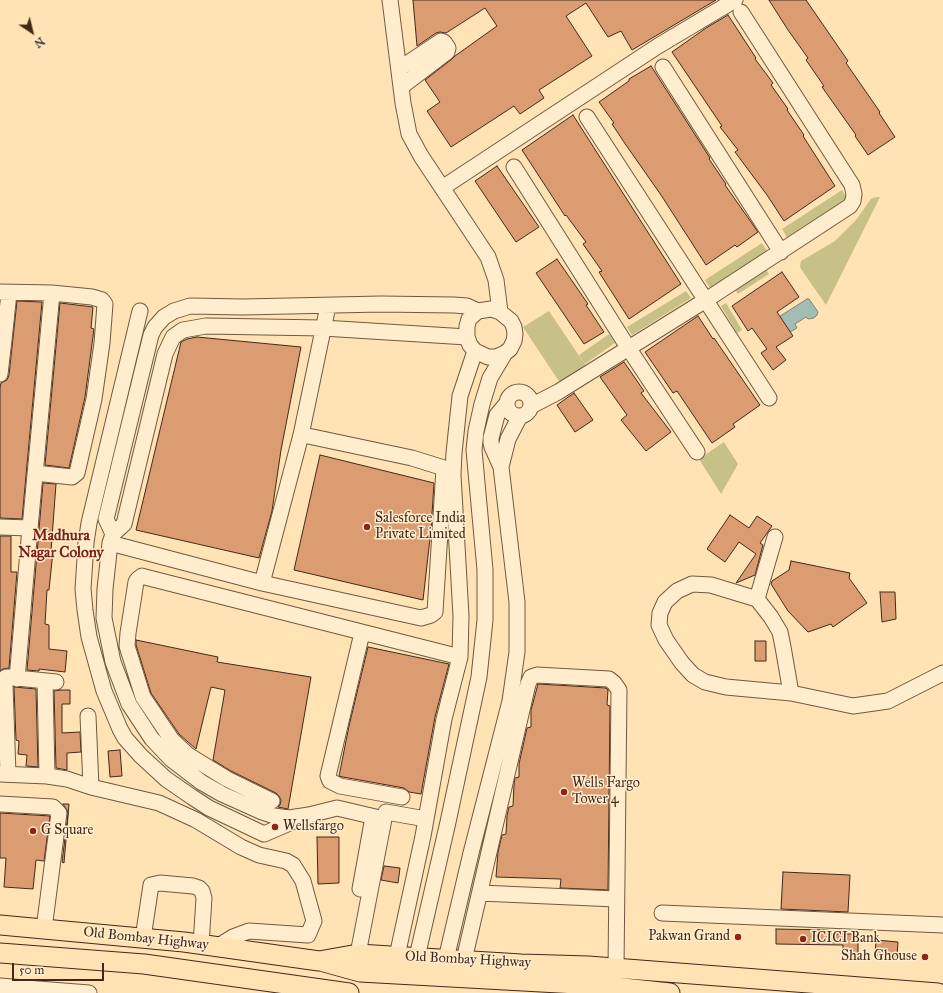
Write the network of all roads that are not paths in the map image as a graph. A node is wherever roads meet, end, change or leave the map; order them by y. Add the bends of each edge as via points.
1 (390, 0) edge
2 (738, 6) edge
3 (664, 67) dead end
4 (399, 69) junction
5 (401, 87) junction
6 (587, 117) dead end
7 (514, 167) dead end
8 (442, 188) junction
9 (781, 252) junction
10 (5, 292) edge
11 (52, 293) junction
12 (706, 300) junction
13 (328, 306) junction
14 (243, 307) junction
15 (140, 310) dead end
16 (478, 311) junction
17 (500, 312) junction
18 (240, 327) junction
19 (323, 328) junction
20 (467, 337) junction
21 (2, 340) edge
22 (629, 349) junction
23 (475, 351) junction
24 (505, 353) junction
25 (145, 358) junction
26 (163, 363) junction
27 (0, 374) edge
28 (769, 398) dead end
29 (507, 403) junction
30 (525, 411) junction
31 (448, 422) dead end
32 (301, 435) junction
33 (697, 452) dead end
34 (501, 467) junction
35 (444, 468) junction
36 (35, 473) junction
37 (0, 527) edge
38 (30, 528) junction
39 (775, 537) dead end
40 (111, 538) junction
41 (262, 583) junction
42 (757, 599) junction
43 (362, 633) junction
44 (460, 657) junction
45 (943, 673) edge
46 (8, 678) edge
47 (791, 693) junction
48 (88, 716) dead end
49 (4, 774) edge
50 (47, 776) junction
51 (91, 787) junction
52 (272, 801) dead end
53 (0, 804) edge
54 (309, 815) junction
55 (381, 816) junction
56 (426, 819) junction
57 (480, 894) junction
58 (616, 899) junction
59 (662, 913) dead end
60 (0, 925) edge
61 (943, 925) edge
62 (44, 929) junction
63 (143, 938) junction
64 (209, 946) junction
65 (0, 953) edge
66 (397, 956) junction
67 (417, 957) junction
68 (455, 959) junction
69 (356, 960) junction
70 (616, 968) junction
71 (0, 986) edge
72 (748, 986) edge
73 (89, 993) edge
74 (349, 993) edge
75 (670, 993) edge
76 (938, 993) edge

1 - 4 street
2 - 8 street via 658,46
2 - 9 street via 852,186 854,194 850,206
3 - 9 street
4 - 5 street
4 - 5 street via 440,42 444,42 448,48 447,52
5 - 8 street via 409,134
6 - 12 street
7 - 22 street
8 - 17 street via 488,257 496,280
9 - 12 street
10 - 11 street
10 - 21 street
11 - 36 street
11 - 36 street via 102,300 105,304 102,343 94,399 77,473 72,477
12 - 22 street
12 - 28 street
13 - 14 street
13 - 16 street via 454,305 467,306
13 - 19 street
14 - 18 street
14 - 25 street via 190,306 174,311 155,327
15 - 54 street via 86,543 82,589 91,644 104,691 120,729 133,747 166,779 209,808 264,834
16 - 17 street via 492,309
16 - 20 street via 467,326
17 - 24 street via 511,321 515,334 514,341
18 - 19 street
18 - 26 street via 206,326 183,330 173,337
19 - 20 street
19 - 32 street
20 - 23 street
21 - 27 street
22 - 30 street
22 - 33 street
23 - 24 street via 488,357
23 - 44 street via 460,396 454,453 461,616
24 - 67 street via 490,378 482,404 474,450 485,570 485,620 479,677
25 - 26 street
25 - 40 street via 106,519
26 - 40 street via 124,524
29 - 30 street via 509,411 516,416
29 - 30 street via 513,394 524,393 530,399
29 - 34 street via 497,415 491,438
30 - 34 street via 508,439
31 - 35 street
32 - 35 street via 412,458
32 - 41 street
34 - 68 street via 517,602 517,652 510,701 471,853
35 - 41 street via 435,612 431,616 422,618
36 - 38 street
37 - 38 street
38 - 46 street
39 - 42 street
40 - 41 street
40 - 54 street via 104,618 114,662 129,704 152,739 171,759 222,794 274,816 289,818
42 - 47 street via 772,617 780,632
42 - 47 street via 711,586 692,584 677,591 665,602 660,613 659,625 682,663 693,675 705,682 726,687
43 - 44 street
43 - 52 street via 142,576 136,582 128,646 143,697 172,740 188,755 227,779
43 - 55 street via 328,776 340,786 396,795
44 - 56 street via 444,719
45 - 47 street via 888,701 853,706
46 - 49 street via 5,684
46 - 50 street via 50,682
48 - 51 street
49 - 50 street
50 - 51 street
51 - 64 street via 159,803 196,820 241,847 293,865 303,881 314,921 308,935 249,931
53 - 62 street via 53,807 59,814
54 - 55 street via 337,808
55 - 56 street
55 - 69 street
56 - 66 street
57 - 58 street
57 - 58 street via 528,684 531,677 537,675 609,679 619,690
57 - 68 street
58 - 70 street
59 - 61 street
60 - 62 main road, Old Bombay Highway
62 - 63 main road, Old Bombay Highway
63 - 64 main road, Old Bombay Highway
63 - 64 street via 151,885 166,883 193,886 202,891 204,898
64 - 69 main road, Old Bombay Highway via 319,961
65 - 74 main road via 144,964
66 - 67 main road, Old Bombay Highway
66 - 69 main road, Old Bombay Highway
67 - 68 main road, Old Bombay Highway
68 - 70 main road, Old Bombay Highway
69 - 75 main road
70 - 72 main road, Old Bombay Highway
71 - 73 street
72 - 76 main road, Old Bombay Highway

